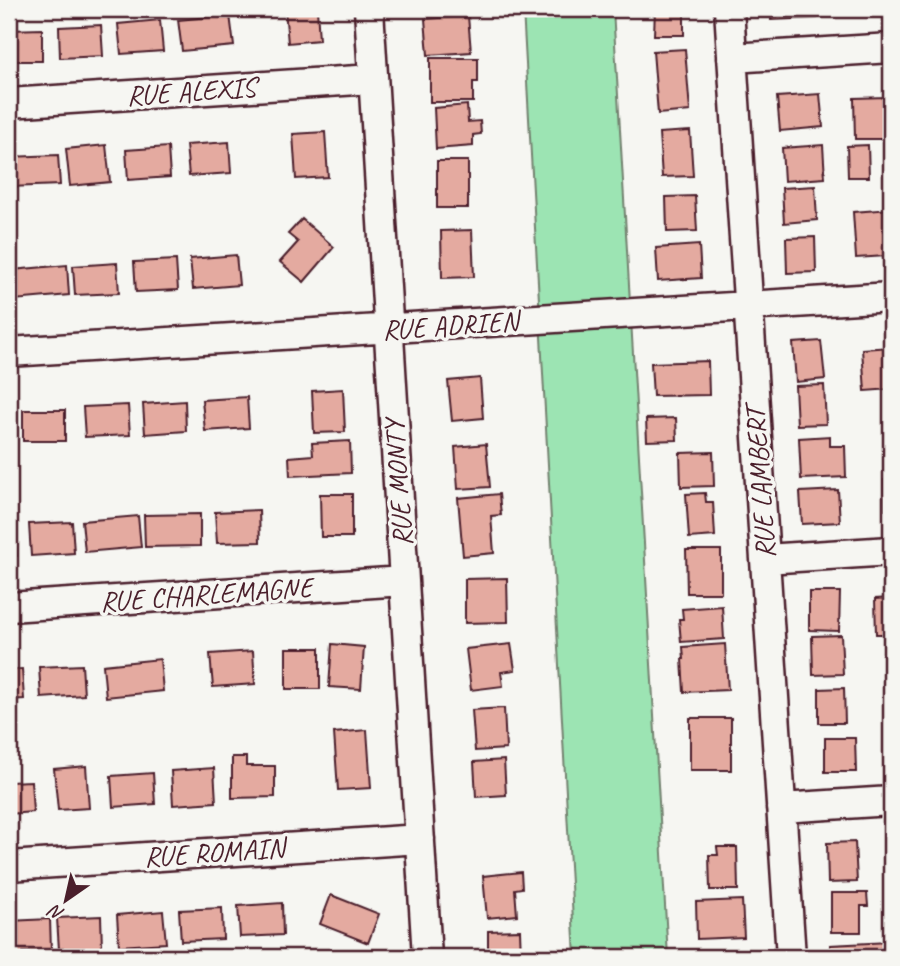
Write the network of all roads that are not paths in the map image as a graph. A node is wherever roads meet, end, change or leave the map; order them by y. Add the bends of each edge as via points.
1 (369, 9) edge
2 (729, 9) edge
3 (891, 48) edge
4 (732, 58) junction
5 (373, 79) junction
6 (9, 103) edge
7 (891, 297) edge
8 (748, 306) junction
9 (388, 328) junction
10 (9, 352) edge
11 (891, 551) edge
12 (765, 559) junction
13 (404, 581) junction
14 (9, 607) edge
15 (891, 801) edge
16 (781, 808) junction
17 (420, 839) junction
18 (9, 866) edge
19 (427, 957) edge
20 (791, 957) edge

1 - 5 street, RUE MONTY
2 - 4 street, RUE LAMBERT
3 - 4 street
4 - 8 street, RUE LAMBERT
5 - 6 street, RUE ALEXIS
5 - 9 street, RUE MONTY
7 - 8 street, RUE ADRIEN
8 - 9 street, RUE ADRIEN
8 - 12 street, RUE LAMBERT
9 - 10 street, RUE ADRIEN
9 - 13 street, RUE MONTY
11 - 12 street
12 - 16 street, RUE LAMBERT
13 - 14 street, RUE CHARLEMAGNE
13 - 17 street, RUE MONTY
15 - 16 street
16 - 20 street, RUE LAMBERT
17 - 18 street, RUE ROMAIN
17 - 19 street, RUE MONTY

